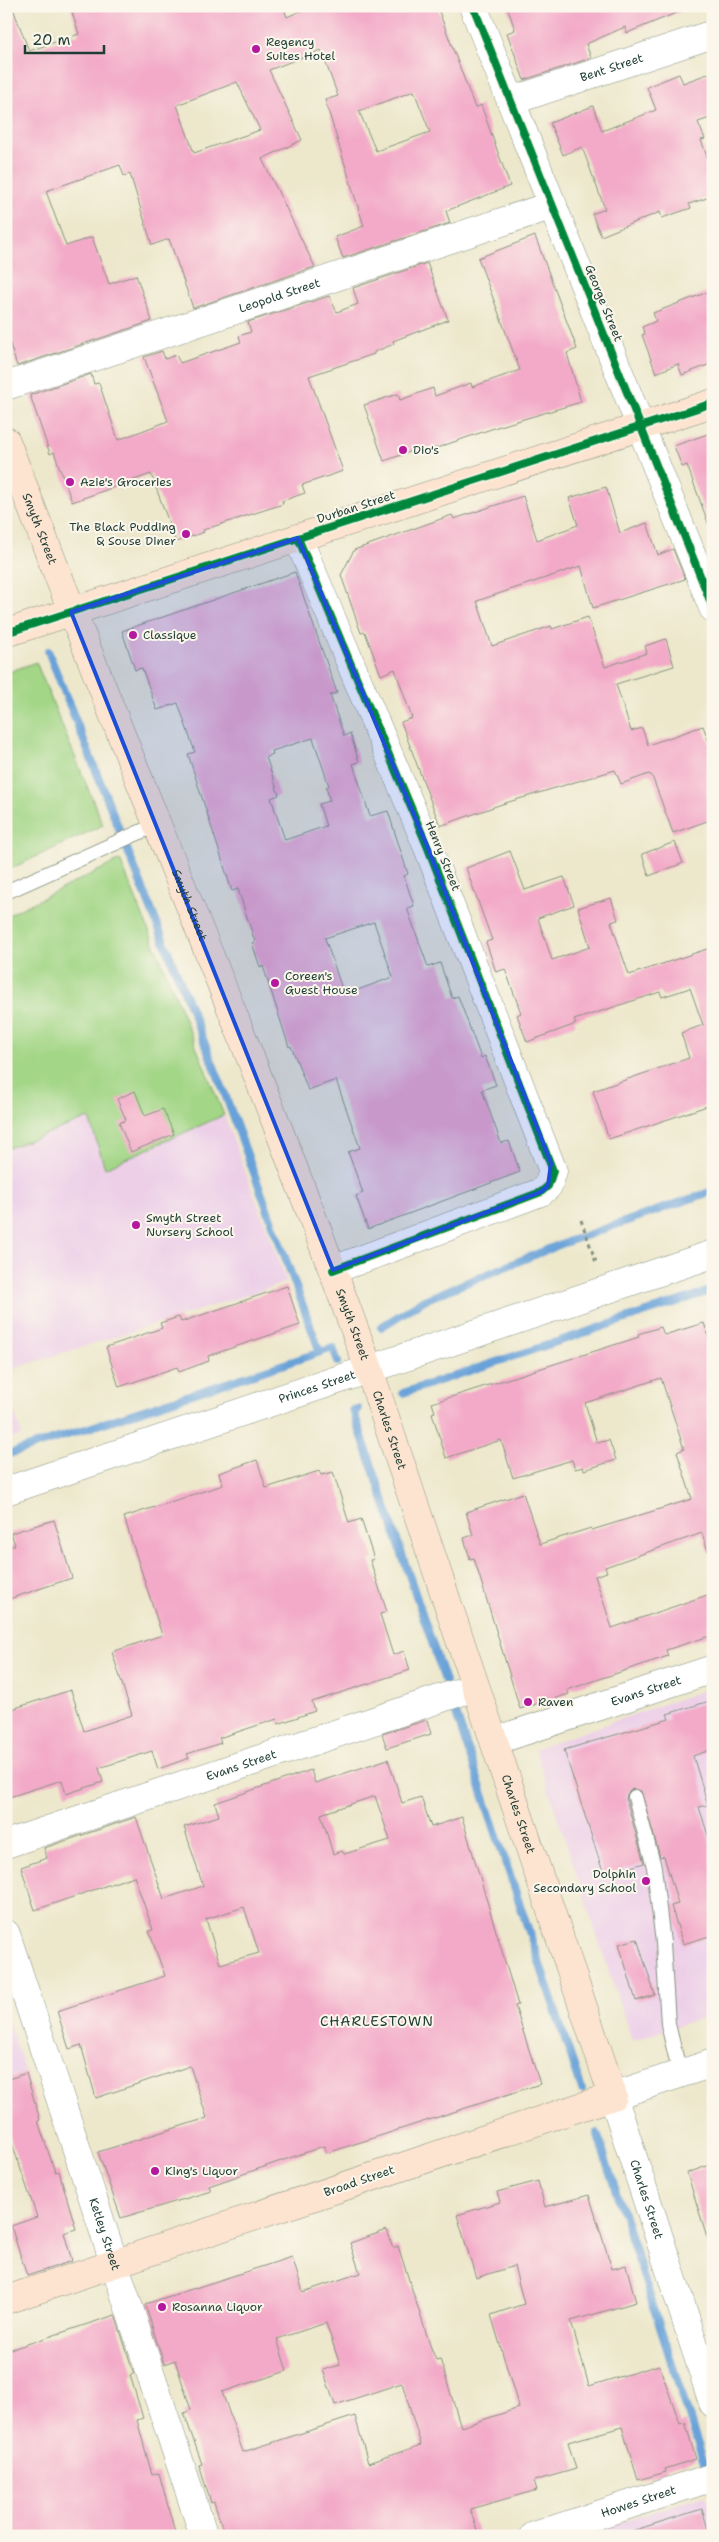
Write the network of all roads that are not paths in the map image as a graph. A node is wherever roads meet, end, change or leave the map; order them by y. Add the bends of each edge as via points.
1 (473, 6) edge
2 (713, 34) edge
3 (511, 102) junction
4 (553, 205) junction
5 (6, 386) edge
6 (713, 403) edge
7 (640, 426) junction
8 (6, 442) edge
9 (298, 538) junction
10 (713, 608) edge
11 (71, 612) junction
12 (6, 633) edge
13 (158, 824) junction
14 (6, 892) edge
15 (713, 1254) edge
16 (333, 1270) junction
17 (369, 1369) junction
18 (6, 1492) edge
19 (713, 1669) edge
20 (476, 1687) junction
21 (494, 1741) junction
22 (635, 1798) dead end
23 (6, 1844) edge
24 (6, 1934) edge
25 (713, 2063) edge
26 (680, 2074) junction
27 (612, 2096) junction
28 (114, 2263) junction
29 (6, 2300) edge
30 (713, 2403) edge
31 (713, 2477) edge
32 (204, 2536) edge
33 (534, 2536) edge

1 - 3 street, George Street
2 - 3 street, Bent Street
3 - 4 street, George Street
4 - 5 street, Leopold Street
4 - 7 street, George Street
6 - 7 main road, Durban Street
7 - 9 main road, Durban Street
7 - 10 street, George Street
8 - 11 main road, Smyth Street
9 - 11 main road, Durban Street
9 - 16 street, Henry Street via 428,848 553,1171 548,1186 541,1192
11 - 12 main road, Durban Street
11 - 13 main road, Smyth Street
13 - 14 lane
13 - 16 main road, Smyth Street
15 - 17 street, Princes Street
16 - 17 main road, Smyth Street
17 - 18 street, Princes Street
17 - 20 main road, Charles Street
19 - 21 street, Evans Street
20 - 21 main road, Charles Street
20 - 23 street, Evans Street
21 - 27 main road, Charles Street
22 - 26 lane via 654,1867 668,2024
24 - 28 street, Ketley Street
25 - 26 street, Broad Street
26 - 27 street, Broad Street
27 - 28 main road, Broad Street
27 - 30 street, Charles Street
28 - 29 main road, Broad Street
28 - 32 street, Ketley Street
31 - 33 street, Howes Street

